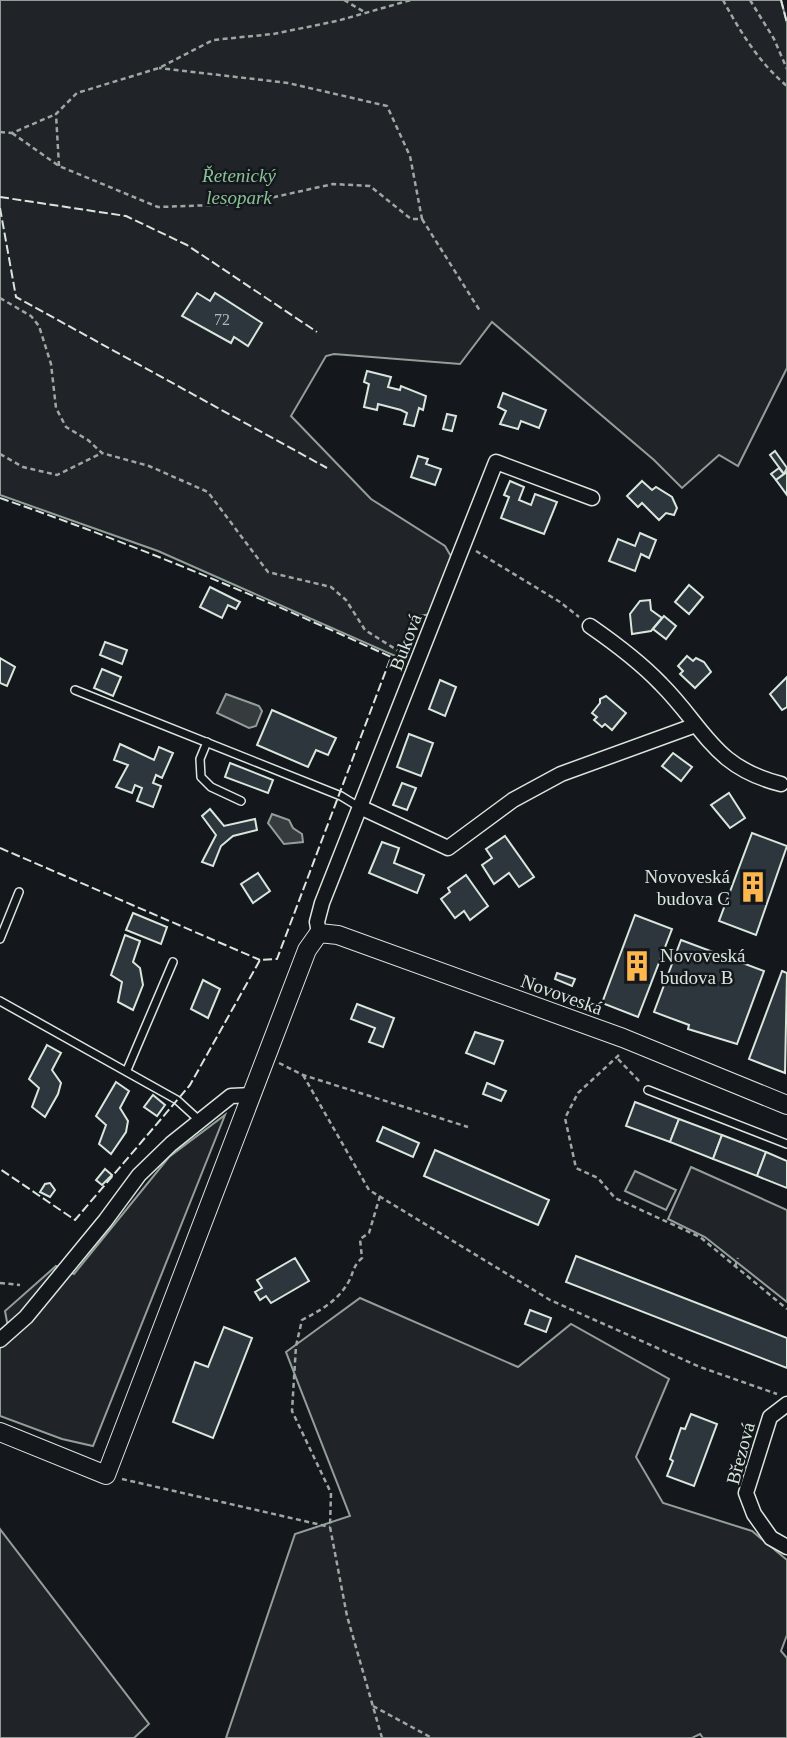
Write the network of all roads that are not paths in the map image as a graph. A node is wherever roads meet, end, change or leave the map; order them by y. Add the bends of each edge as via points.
1 (592, 498) dead end
2 (590, 626) road end
3 (75, 690) dead end
4 (693, 726) junction
5 (207, 742) junction
6 (785, 784) edge
7 (241, 801) dead end
8 (362, 808) junction
9 (19, 892) dead end
10 (319, 933) junction
11 (0, 939) edge
12 (173, 962) dead end
13 (0, 1001) edge
14 (127, 1070) junction
15 (648, 1090) road end
16 (252, 1095) junction
17 (787, 1105) edge
18 (200, 1121) junction
19 (787, 1144) edge
20 (0, 1340) edge
21 (787, 1404) edge
22 (0, 1432) edge
23 (787, 1547) edge

1 - 8 street, Buková via 496,462
2 - 4 street via 635,658
3 - 5 lane
4 - 6 street via 745,772
4 - 8 street via 561,774 513,800 448,848
5 - 7 lane via 200,759 201,777
5 - 8 lane
8 - 10 street, Buková via 322,903
9 - 11 lane
10 - 16 street via 307,950
10 - 17 street, Novoveská via 345,937 623,1038
12 - 14 lane
13 - 14 lane
14 - 18 lane via 177,1100
15 - 19 lane
16 - 18 street via 230,1096
16 - 22 street via 106,1475
18 - 20 street via 139,1174 26,1317
21 - 23 street, Březová via 770,1417 746,1493 771,1538

